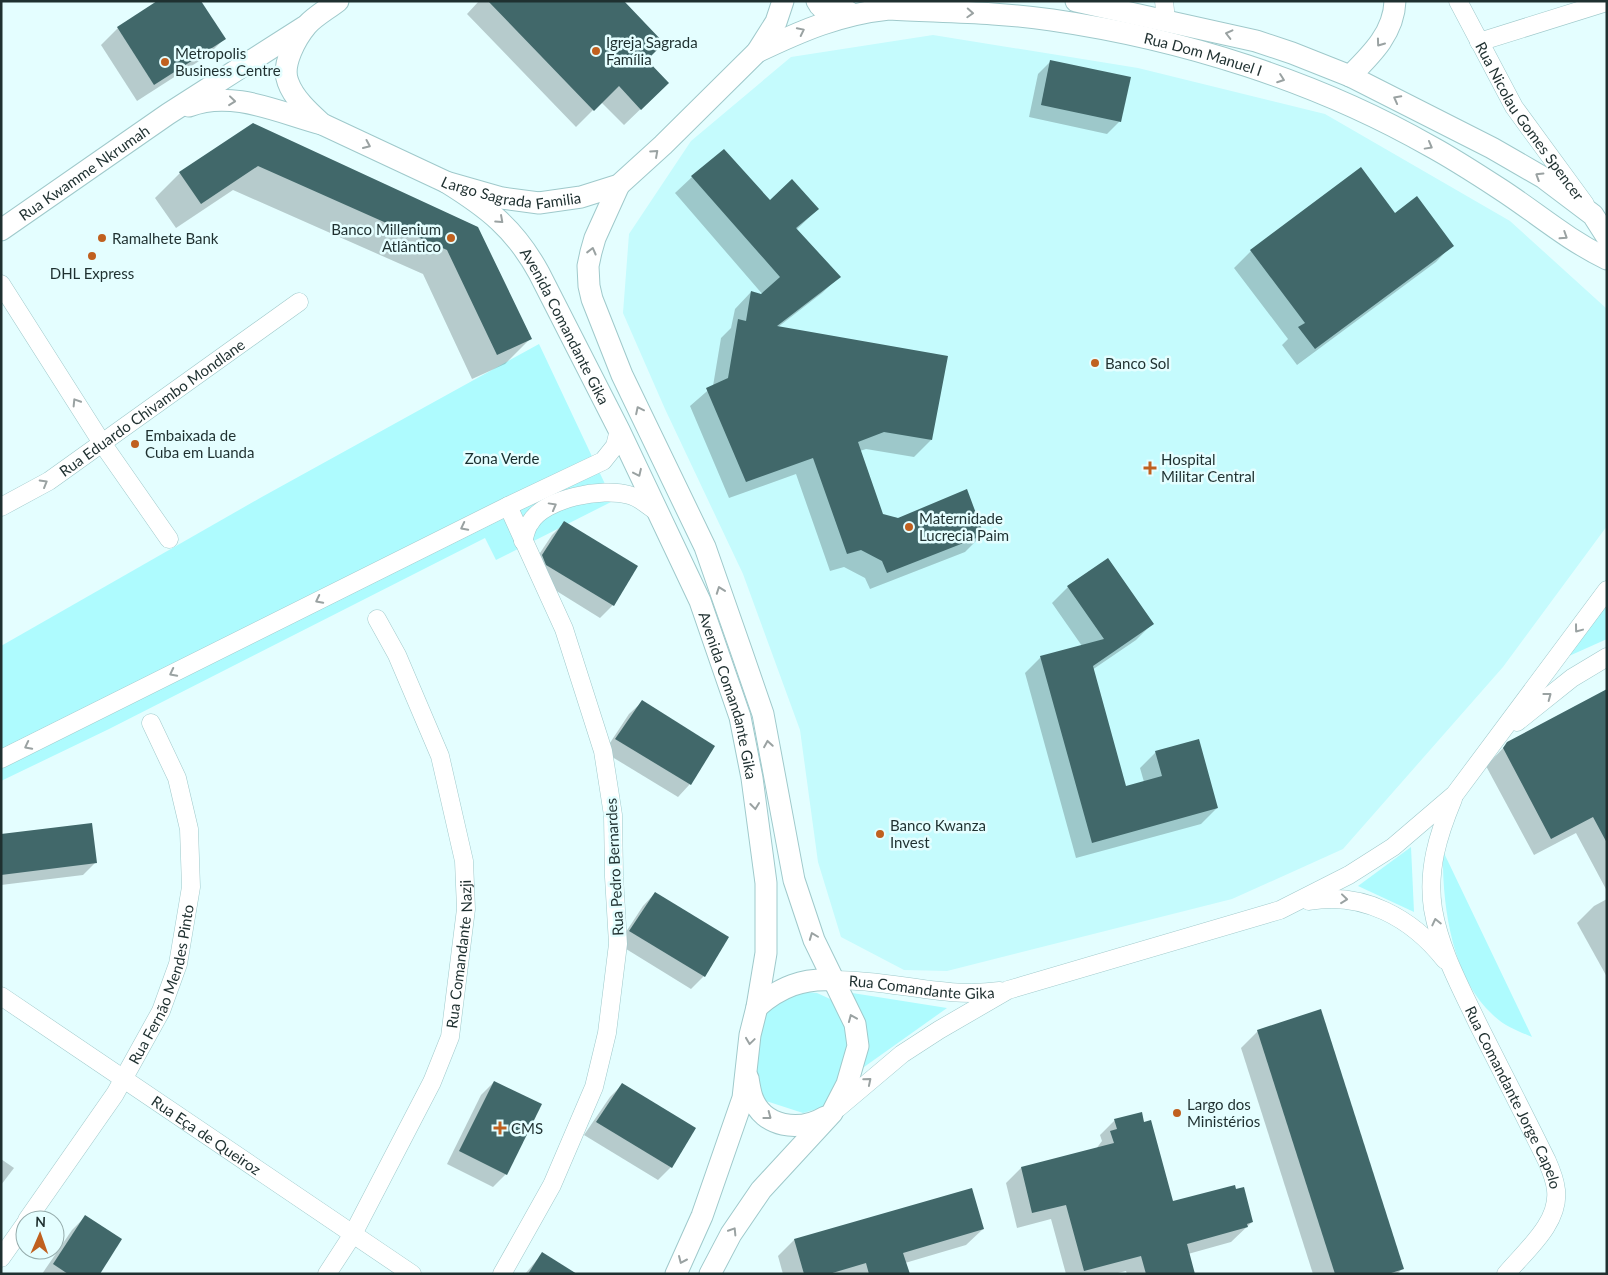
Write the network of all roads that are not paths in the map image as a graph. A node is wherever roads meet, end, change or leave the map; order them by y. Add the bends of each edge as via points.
1 (338, 1) edge
2 (783, 1) edge
3 (817, 1) edge
4 (1076, 1) edge
5 (1395, 1) edge
6 (1458, 1) edge
7 (1607, 2) edge
8 (864, 11) junction
9 (1165, 11) edge
10 (308, 24) junction
11 (1479, 42) junction
12 (757, 52) junction
13 (1350, 76) junction
14 (168, 114) junction
15 (322, 124) junction
16 (446, 182) junction
17 (619, 185) junction
18 (1593, 215) junction
19 (1, 230) edge
20 (1607, 238) edge
21 (1607, 259) edge
22 (1, 284) edge
23 (299, 302) dead end
24 (619, 430) junction
25 (102, 443) junction
26 (508, 506) junction
27 (1, 507) edge
28 (656, 511) junction
29 (169, 539) dead end
30 (523, 541) junction
31 (1607, 590) edge
32 (376, 619) dead end
33 (1607, 657) edge
34 (151, 723) dead end
35 (1497, 738) junction
36 (1, 759) edge
37 (1455, 794) junction
38 (1280, 910) junction
39 (1451, 968) junction
40 (833, 980) junction
41 (1008, 990) junction
42 (1, 996) edge
43 (758, 1007) junction
44 (747, 1075) junction
45 (124, 1078) junction
46 (832, 1113) junction
47 (35, 1210) edge
48 (353, 1234) junction
49 (15, 1238) edge
50 (1, 1258) edge
51 (327, 1274) edge
52 (412, 1274) edge
53 (502, 1274) edge
54 (676, 1274) edge
55 (710, 1274) edge
56 (1506, 1274) edge

1 - 10 street, Largo Sagrada Familia
2 - 12 street, Largo Sagrada Familia via 776,22
3 - 8 street via 829,12
4 - 9 street, Rua Dom Manuel I
5 -> 13 street via 1393,20 1385,35
6 - 11 street, Rua Nicolau Gomes Spencer
7 - 11 street
12 -> 8 street, Rua Dom Manuel I via 808,27
8 -> 21 street, Rua Dom Manuel I via 889,9 1050,20 1114,31 1236,64 1359,109 1430,146 1501,190 1564,236
13 -> 9 street, Rua Dom Manuel I
10 - 14 street, Rua Kwamme Nkrumah
10 - 15 street, Largo Sagrada Familia via 292,51 286,73 293,92
11 - 18 street, Rua Nicolau Gomes Spencer via 1514,107
17 -> 12 street, Largo Sagrada Familia
18 -> 13 street, Rua Dom Manuel I via 1544,178 1492,148
14 -> 15 street, Rua Kwamme Nkrumah via 204,100 228,100 250,103
14 - 19 street, Rua Kwamme Nkrumah
15 -> 16 street, Largo Sagrada Familia
16 - 17 street, Largo Sagrada Familia via 502,198 539,203
16 -> 24 street, Avenida Comandante Gika via 484,206 526,250
40 -> 17 street, Avenida Comandante Gika via 814,940 794,880 763,714 705,547 622,375 592,299 588,266 591,252
18 - 20 street, Rua Nicolau Gomes Spencer
25 -> 22 street
23 - 25 street, Rua Eduardo Chivambo Mondlane
24 - 26 street via 615,446 603,461
24 -> 28 street, Avenida Comandante Gika
27 -> 25 street, Rua Eduardo Chivambo Mondlane via 49,481
25 - 29 street
26 - 30 street, Rua Pedro Bernardes
26 -> 36 street
30 -> 28 street via 530,522 543,512 566,499 590,493 632,495
28 -> 43 street, Avenida Comandante Gika via 700,601 740,717 766,883 766,953
30 - 53 street, Rua Pedro Bernardes via 564,629 603,751 614,815 618,944 607,1033 594,1086 552,1185
31 -> 35 street
32 - 48 street, Rua Comandante Nazji via 415,695 440,756 464,861 466,909 450,1037 432,1082
35 -> 33 street via 1572,678
34 - 45 street, Rua Fernão Mendes Pinto via 179,787 190,829 191,887 178,964 161,1011
35 - 37 street
37 - 38 street via 1392,847 1341,879
39 -> 37 street, Rua Comandante Jorge Capelo via 1438,929 1432,887 1436,846
38 -> 39 street, Rua Comandante Jorge Capelo via 1329,898 1354,900 1378,908 1399,917 1418,932
38 - 41 street
39 - 56 street, Rua Comandante Jorge Capelo via 1547,1161 1556,1192 1554,1209 1545,1227
40 - 41 street, Rua Comandante Gika via 874,981 940,993
40 - 43 street via 807,981 786,987
46 -> 40 street, Avenida Comandante Gika via 847,1084 858,1046 855,1024
46 -> 41 street via 902,1054
42 - 45 street, Rua Eça de Queiroz
43 -> 44 street, Avenida Comandante Gika via 750,1035
44 -> 46 street via 752,1099 765,1116 781,1125 803,1126
44 -> 54 street, Avenida Comandante Gika via 743,1098 718,1174
45 - 47 street, Rua Fernão Mendes Pinto
45 - 48 street, Rua Eça de Queiroz
55 -> 46 street, Avenida Comandante Gika via 731,1234 761,1190
48 - 51 street, Rua Comandante Nazji
48 - 52 street, Rua Eça de Queiroz
49 - 50 street

